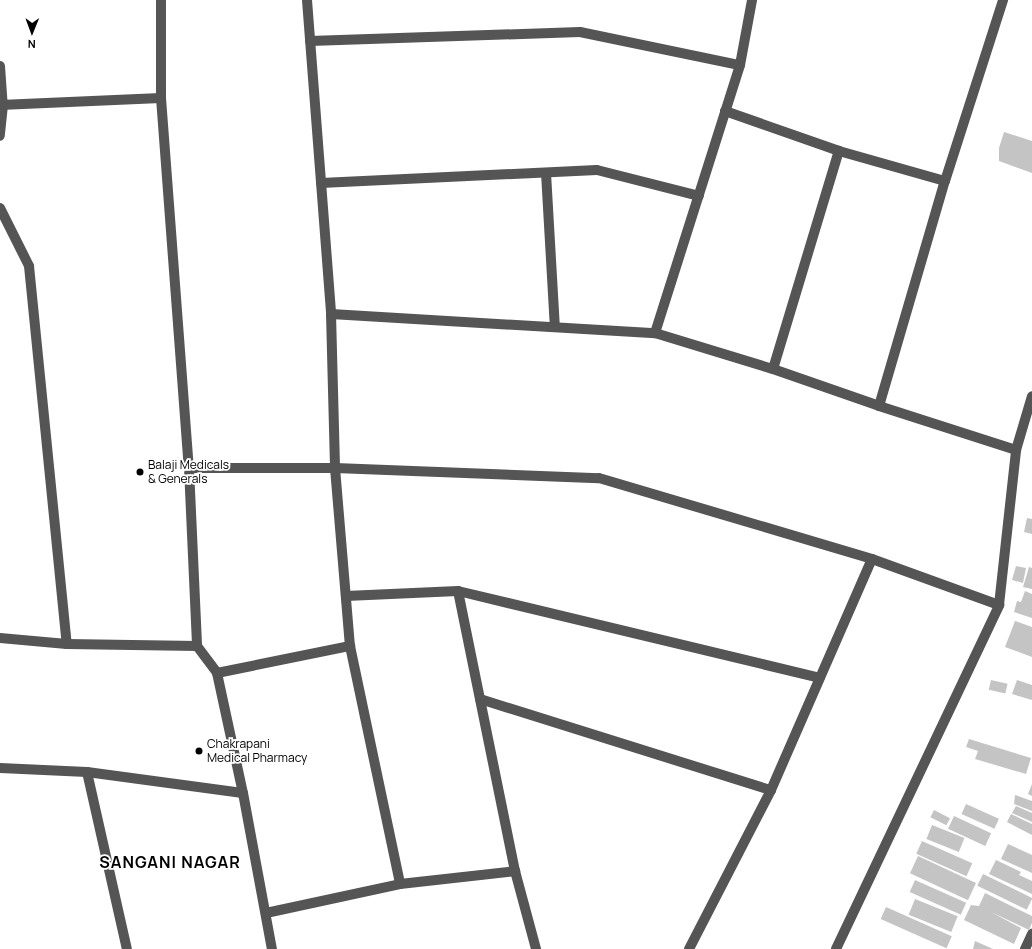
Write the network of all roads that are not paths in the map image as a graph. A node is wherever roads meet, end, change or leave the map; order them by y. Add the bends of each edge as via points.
1 (161, 0) edge
2 (307, 0) edge
3 (752, 0) edge
4 (1003, 0) edge
5 (310, 41) junction
6 (740, 65) junction
7 (0, 66) edge
8 (161, 98) junction
9 (2, 105) edge
10 (725, 111) junction
11 (0, 136) edge
12 (839, 151) junction
13 (546, 173) junction
14 (945, 181) junction
15 (320, 183) junction
16 (699, 196) junction
17 (0, 208) edge
18 (331, 314) junction
19 (554, 327) junction
20 (655, 333) junction
21 (773, 369) junction
22 (1032, 396) edge
23 (879, 406) junction
24 (1027, 430) edge
25 (1016, 450) junction
26 (188, 468) junction
27 (335, 468) junction
28 (872, 559) junction
29 (458, 591) junction
30 (346, 596) junction
31 (999, 604) junction
32 (0, 638) edge
33 (67, 644) junction
34 (197, 646) junction
35 (350, 646) junction
36 (217, 673) junction
37 (820, 678) junction
38 (480, 699) junction
39 (0, 768) edge
40 (87, 772) junction
41 (771, 790) junction
42 (243, 793) junction
43 (516, 871) junction
44 (400, 884) junction
45 (266, 913) junction
46 (1032, 934) edge
47 (127, 949) edge
48 (272, 949) edge
49 (536, 949) edge
50 (689, 949) edge
51 (836, 949) edge
52 (1025, 949) edge

1 - 8 street
2 - 5 street
3 - 6 street
4 - 14 street
5 - 6 street via 580,32
5 - 15 street
6 - 10 street
7 - 9 street
8 - 9 street
8 - 26 street
9 - 11 street
10 - 12 street
10 - 16 street
12 - 14 street
12 - 21 street
13 - 15 street
13 - 16 street via 597,170
13 - 19 street
14 - 23 street
15 - 18 street
16 - 20 street
17 - 33 street via 29,266
18 - 19 street
18 - 27 street
19 - 20 street
20 - 21 street
21 - 23 street
22 - 24 street
23 - 25 street
24 - 25 street
25 - 31 street
26 - 27 street
26 - 34 street
27 - 28 street via 599,478
27 - 30 street
28 - 31 street
28 - 37 street
29 - 30 street
29 - 37 street
29 - 38 street
30 - 35 street
31 - 51 street
32 - 33 street
33 - 34 street
34 - 36 street
35 - 36 street
35 - 44 street
36 - 42 street
37 - 41 street
38 - 41 street
38 - 43 street
39 - 40 street
40 - 42 street
40 - 47 street
41 - 50 street
42 - 45 street
43 - 44 street
43 - 49 street
44 - 45 street
45 - 48 street
46 - 52 street

